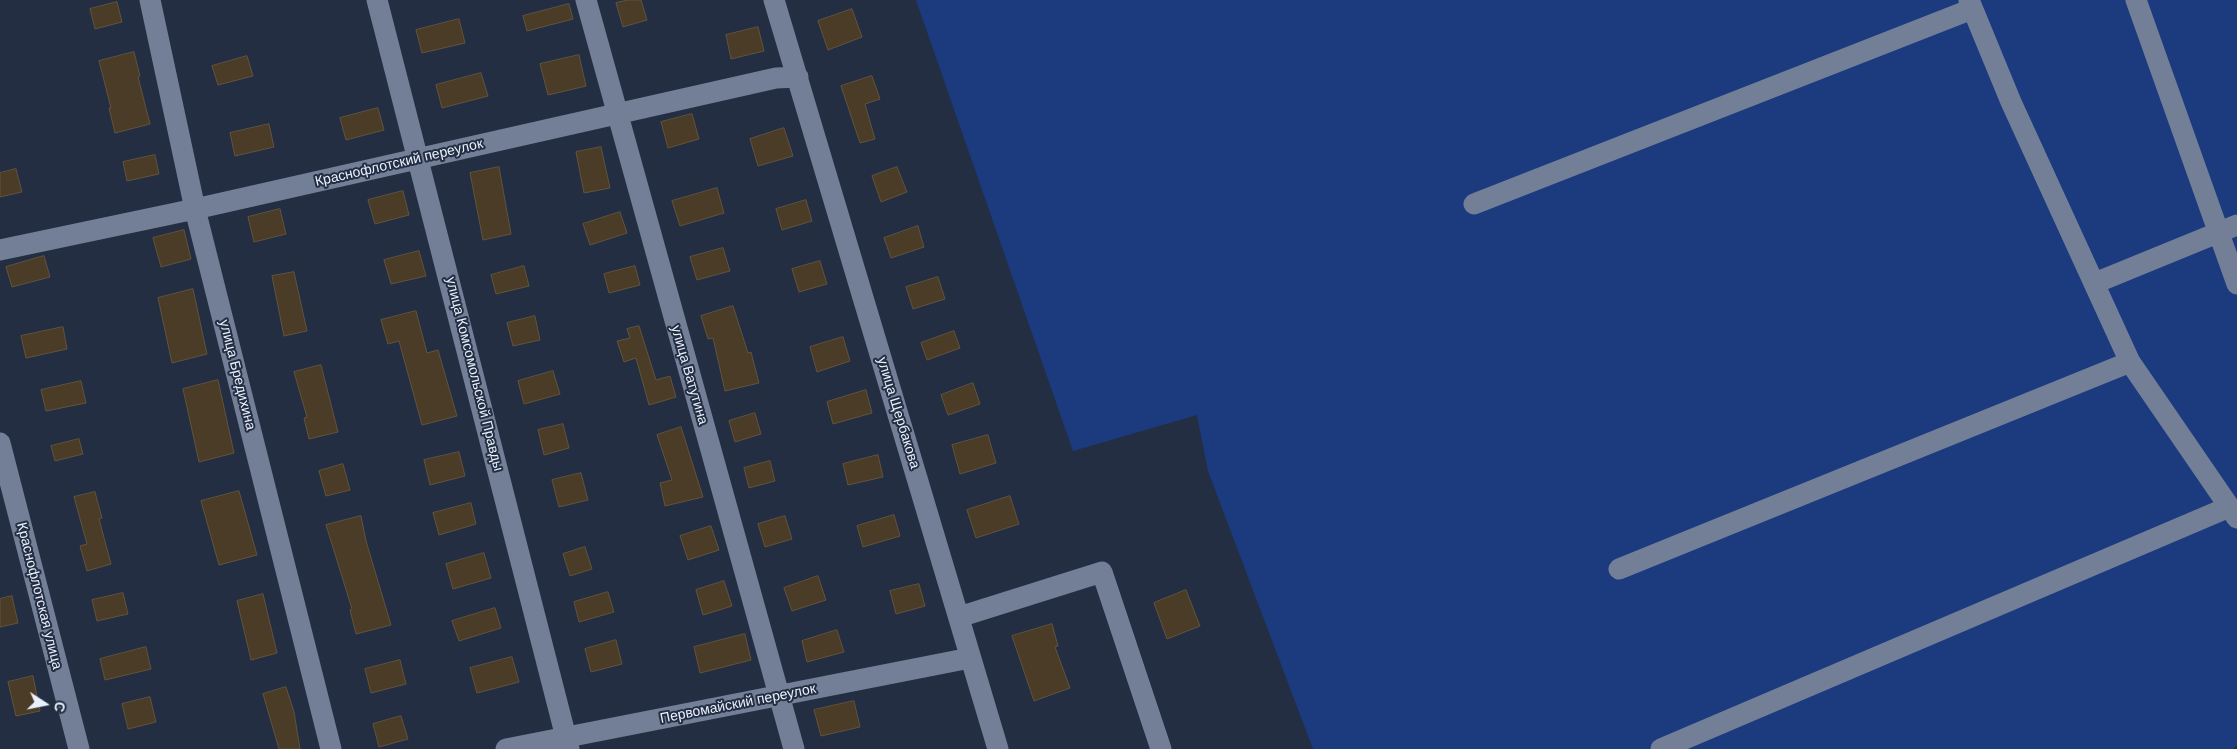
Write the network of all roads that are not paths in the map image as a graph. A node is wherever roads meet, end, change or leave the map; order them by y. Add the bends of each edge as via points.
1 (150, 0) edge
2 (376, 0) edge
3 (586, 0) edge
4 (774, 0) edge
5 (2136, 0) edge
6 (1971, 5) edge
7 (798, 77) junction
8 (617, 116) junction
9 (419, 158) junction
10 (1474, 204) dead end
11 (195, 209) junction
12 (2227, 228) edge
13 (0, 250) edge
14 (2095, 283) junction
15 (2237, 284) edge
16 (2130, 362) junction
17 (0, 443) edge
18 (2233, 513) edge
19 (1619, 569) dead end
20 (959, 617) junction
21 (970, 658) junction
22 (779, 696) junction
23 (568, 743) edge
24 (79, 749) edge
25 (332, 749) edge
26 (506, 749) edge
27 (794, 749) edge
28 (998, 749) edge
29 (1161, 749) edge
30 (1661, 749) edge

1 - 11 street, улица Бредихина
2 - 9 street, улица Комсомольской Правды
3 - 8 street, улица Ватутина
4 - 7 street, улица Щербакова
5 - 12 street
6 - 10 street
6 - 14 street
7 - 8 street, Краснофлотский переулок via 776,78
7 - 20 street, улица Щербакова
8 - 9 street, Краснофлотский переулок
8 - 22 street, улица Ватутина
9 - 11 street, Краснофлотский переулок
9 - 23 street, улица Комсомольской Правды
11 - 13 street, Краснофлотский переулок
11 - 25 street, улица Бредихина
12 - 14 street
12 - 15 street
14 - 16 street
16 - 18 street
16 - 19 street
17 - 24 street, Краснофлотская улица
18 - 30 street
20 - 21 street, улица Щербакова
20 - 29 street via 1102,572
21 - 22 street, Первомайский переулок
21 - 28 street, улица Щербакова
22 - 23 street, Первомайский переулок
22 - 27 street, улица Ватутина
23 - 26 street, Первомайский переулок

